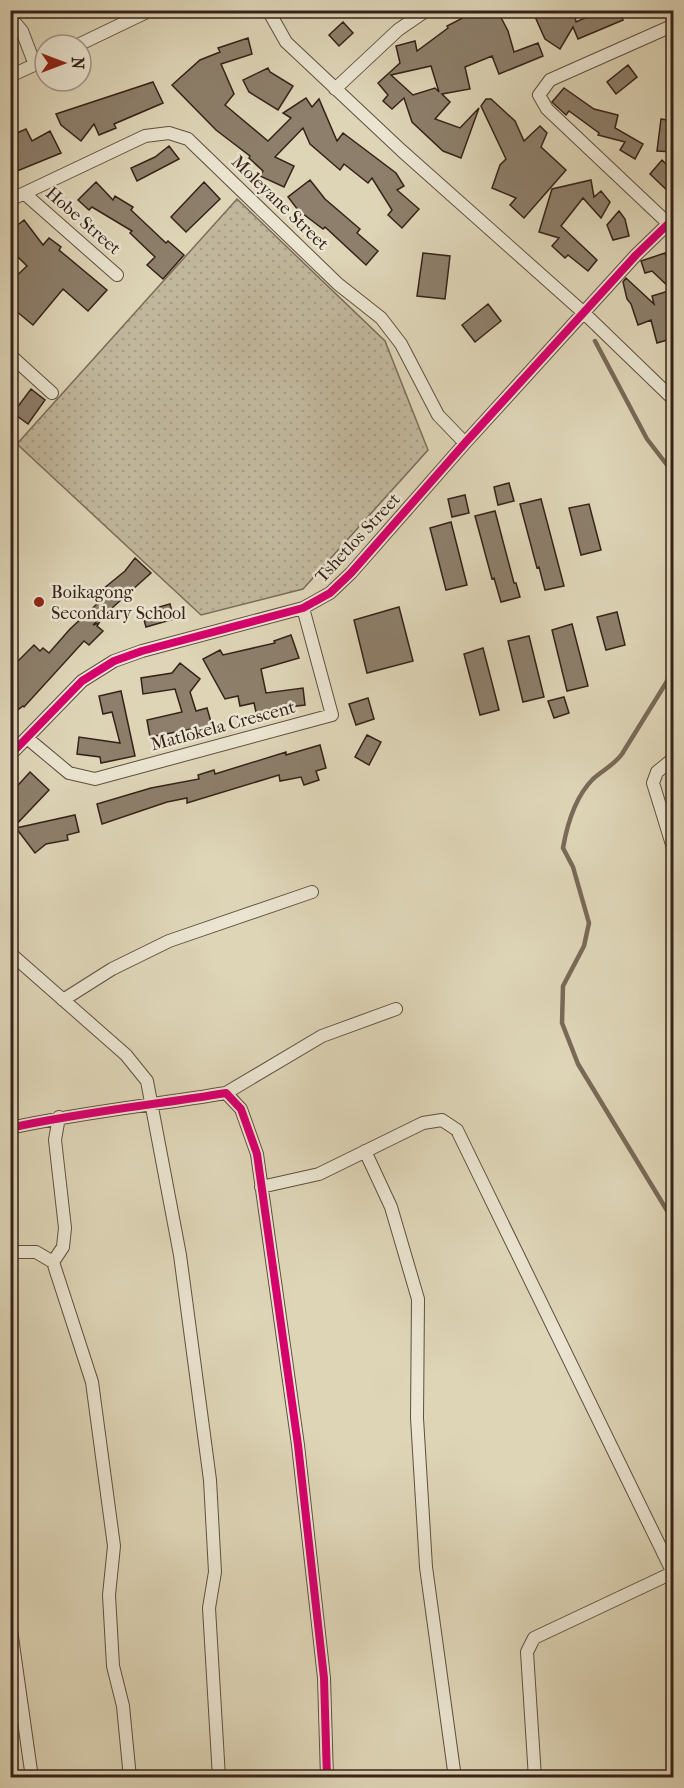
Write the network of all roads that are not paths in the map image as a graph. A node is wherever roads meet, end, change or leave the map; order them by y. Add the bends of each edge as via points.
1 (268, 10) edge
2 (427, 10) edge
3 (144, 12) edge
4 (10, 17) edge
5 (674, 25) edge
6 (93, 38) edge
7 (33, 51) edge
8 (33, 66) edge
9 (10, 76) edge
10 (335, 89) junction
11 (25, 194) junction
12 (10, 201) edge
13 (671, 227) edge
14 (117, 275) dead end
15 (584, 313) junction
16 (10, 355) edge
17 (52, 393) dead end
18 (674, 400) edge
19 (465, 443) junction
20 (303, 608) junction
21 (27, 738) junction
22 (10, 755) edge
23 (674, 758) edge
24 (674, 851) edge
25 (312, 892) dead end
26 (10, 953) edge
27 (63, 1000) junction
28 (396, 1009) dead end
29 (226, 1093) junction
30 (152, 1106) junction
31 (59, 1117) junction
32 (10, 1128) edge
33 (365, 1151) junction
34 (261, 1187) junction
35 (10, 1252) edge
36 (53, 1262) junction
37 (673, 1574) edge
38 (10, 1623) edge
39 (32, 1778) edge
40 (130, 1778) edge
41 (219, 1778) edge
42 (327, 1778) edge
43 (455, 1778) edge
44 (535, 1778) edge

1 - 10 street via 286,42
2 - 10 street via 398,30
3 - 6 street
4 - 7 street
5 - 13 street via 550,80 539,95 547,109
8 - 9 street
10 - 15 street
11 - 12 street, Moleyane Street
11 - 14 street, Hobe Street
11 - 19 street, Moleyane Street via 145,136 169,133 188,139 338,284 381,318 401,344 438,415
13 - 15 street, Tshetlos Street via 636,255
15 - 18 street
15 - 19 street, Tshetlos Street
16 - 17 street
19 - 20 street, Tshetlos Street via 351,573 330,593
20 - 21 street, Tshetlos Street via 114,661 82,681
20 - 21 street, Matlokela Crescent via 332,715 95,779 69,773
21 - 22 street, Tshetlos Street
23 - 24 street via 657,772 653,783
25 - 27 street via 169,941 112,969
26 - 27 street
27 - 30 street via 126,1055 147,1081
28 - 29 street via 322,1036
29 - 30 street
29 - 34 street via 241,1109 257,1154
30 - 31 street
30 - 41 street via 180,1256 210,1480 215,1572 209,1608
31 - 32 street
31 - 36 street via 55,1140 65,1228 63,1247
33 - 34 street via 319,1174
33 - 37 street via 423,1123 442,1120 457,1130
33 - 43 street via 391,1207 418,1299 417,1418 426,1567
34 - 42 street via 323,1666
35 - 36 street via 36,1252
36 - 40 street via 92,1382 114,1546 109,1595 113,1666 123,1706
37 - 44 street via 534,1638 527,1652
38 - 39 street

